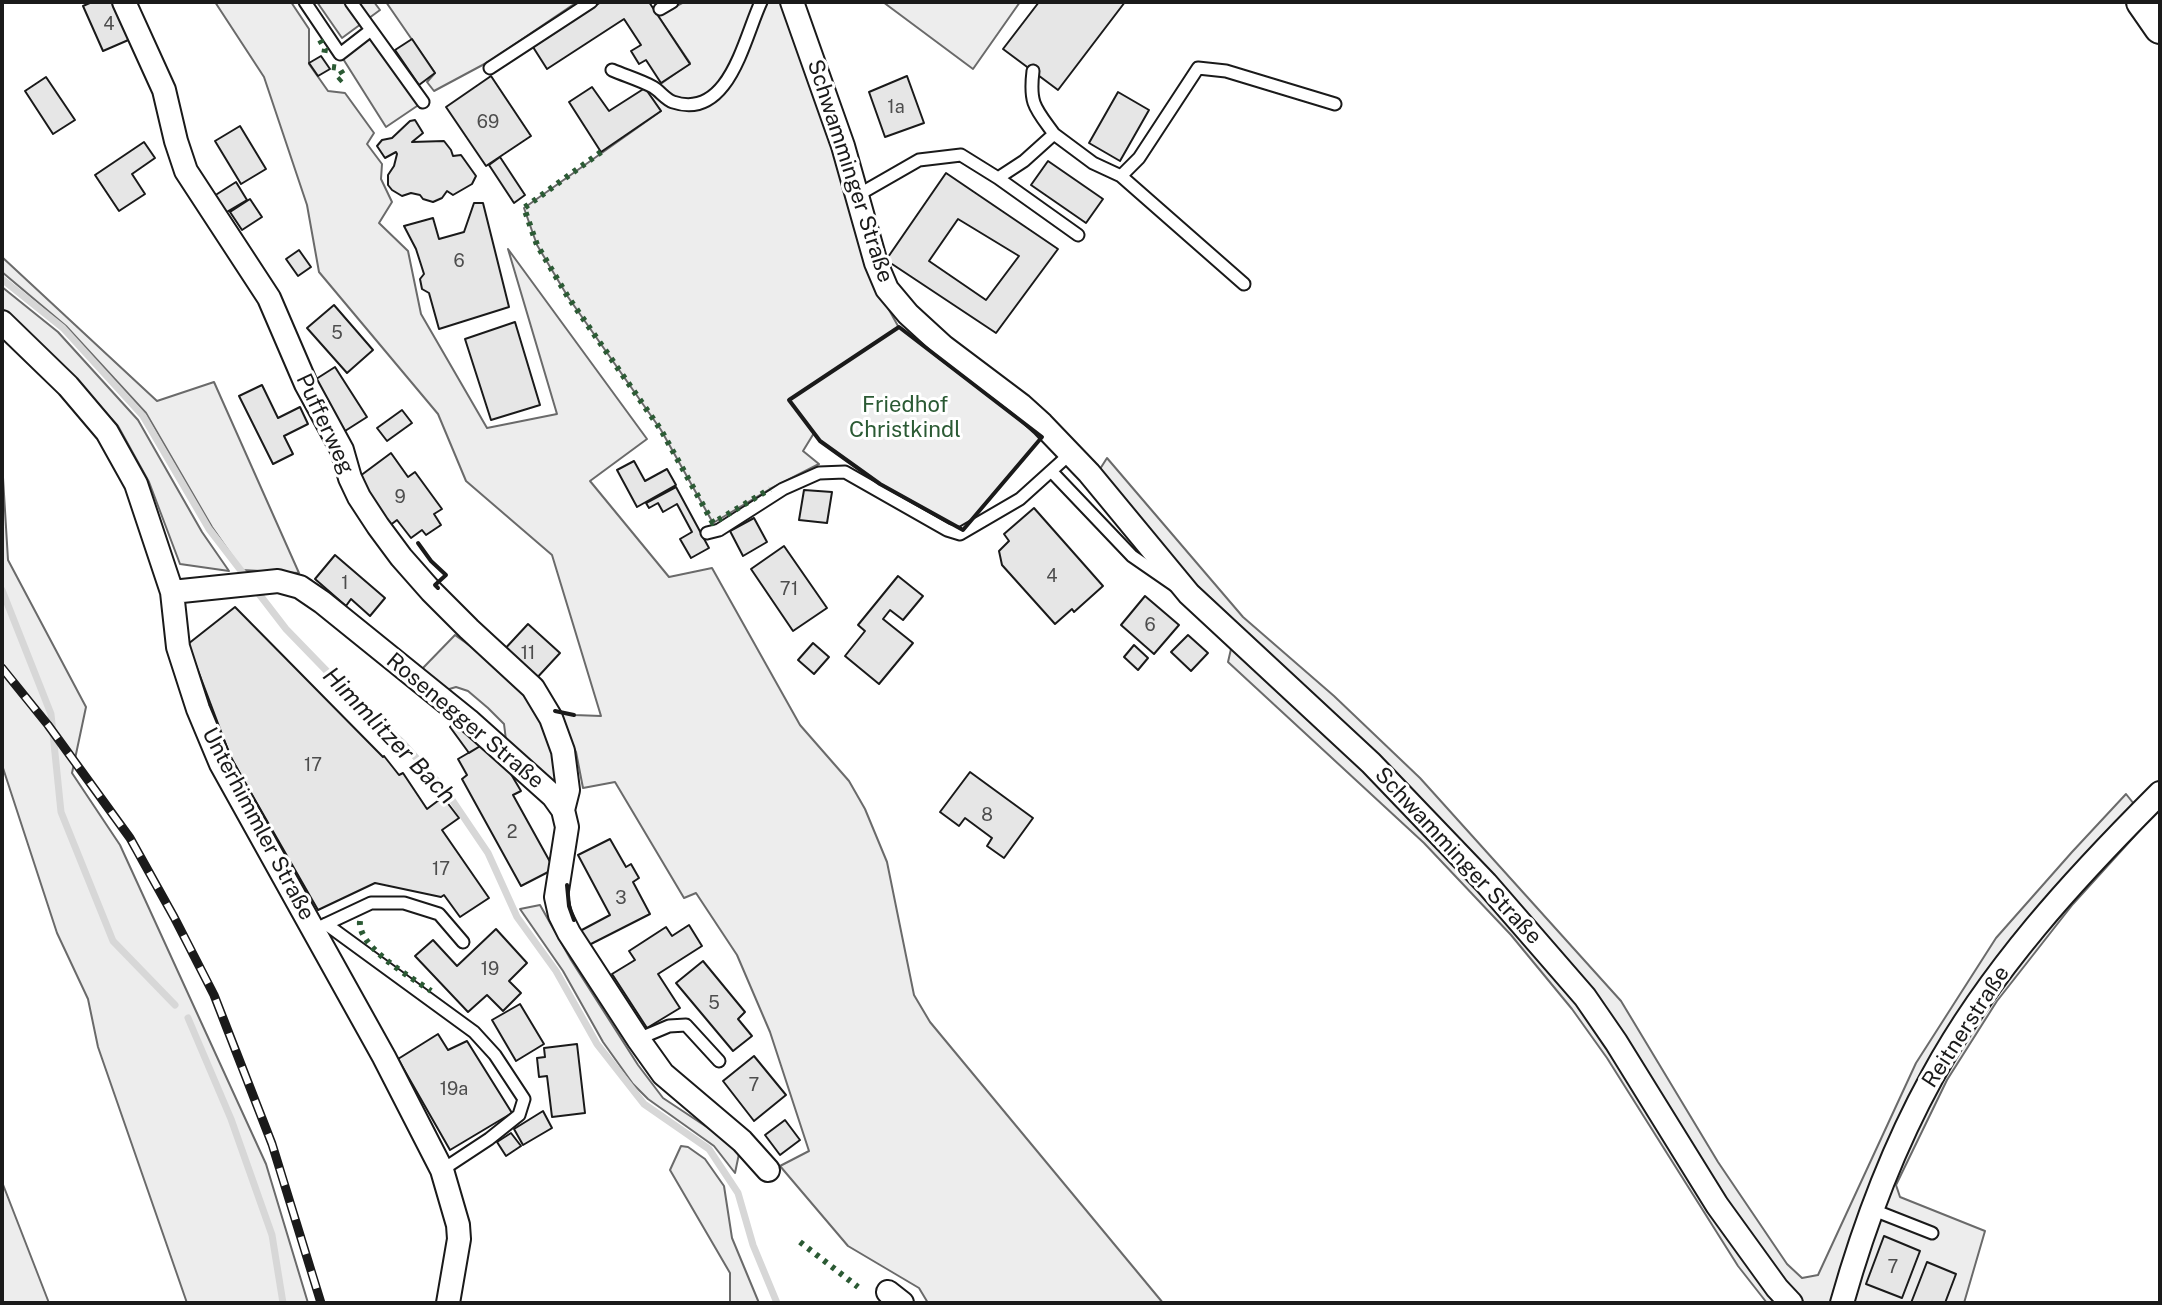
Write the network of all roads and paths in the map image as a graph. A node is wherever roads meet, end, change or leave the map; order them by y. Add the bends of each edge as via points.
1 (124, 2) edge
2 (305, 2) edge
3 (351, 2) edge
4 (591, 2) edge
5 (672, 2) edge
6 (761, 2) edge
7 (792, 2) edge
8 (2142, 2) edge
9 (660, 9) dead end
10 (2160, 28) edge
11 (371, 30) junction
12 (490, 68) dead end
13 (612, 70) dead end
14 (1033, 71) dead end
15 (423, 102) dead end
16 (1335, 104) dead end
17 (1054, 134) junction
18 (1121, 176) junction
19 (998, 178) junction
20 (858, 195) junction
21 (1078, 235) dead end
22 (1244, 284) dead end
23 (2, 322) edge
24 (1071, 453) junction
25 (1052, 472) junction
26 (707, 533) dead end
27 (172, 592) junction
28 (1189, 594) junction
29 (2160, 793) edge
30 (563, 810) junction
31 (320, 927) junction
32 (463, 942) dead end
33 (638, 1039) junction
34 (719, 1061) dead end
35 (442, 1170) junction
36 (768, 1170) dead end
37 (1871, 1209) junction
38 (1932, 1233) dead end
39 (448, 1303) edge
40 (1791, 1303) edge
41 (1842, 1303) edge

1 - 30 street, Pufferweg via 164,90 186,171 269,298 359,497 401,557 533,688 551,718 563,751 568,790
2 - 11 lane via 340,54
3 - 11 lane
4 - 12 lane
5 - 9 lane
6 - 13 lane via 733,72 714,96 694,105 670,101
7 - 20 street, Schwamminger Straße
8 - 10 street
11 - 15 lane
14 - 17 lane via 1030,92
16 - 18 lane via 1226,71 1198,68 1139,158
17 - 18 lane
17 - 19 lane
18 - 22 lane
19 - 20 lane via 961,155 919,160
19 - 21 lane
20 - 24 street, Schwamminger Straße via 887,289 944,347 1021,405
23 - 27 street, Unterhimmler Straße via 107,432 136,484
24 - 25 lane
24 - 28 street, Schwamminger Straße
25 - 26 lane via 1020,499 960,534 845,472 819,473
25 - 28 lane via 1132,556
27 - 30 street, Rosenegger Straße via 278,581 300,587 501,748
27 - 31 street, Unterhimmler Straße via 178,647 221,764
28 - 40 street, Schwamminger Straße via 1404,796 1548,953 1585,997 1717,1205
29 - 37 street, Reitnerstraße via 2058,900 1968,1018 1932,1076
30 - 33 street via 567,827 556,897 560,915
31 - 32 lane via 371,903 404,903 439,914
31 - 35 street, Unterhimmler Straße
31 - 35 lane via 474,1032 524,1099 519,1115
33 - 34 lane via 686,1025
33 - 36 street via 663,1074
35 - 39 street, Unterhimmler Straße via 459,1239
37 - 38 lane
37 - 41 street, Reitnerstraße

